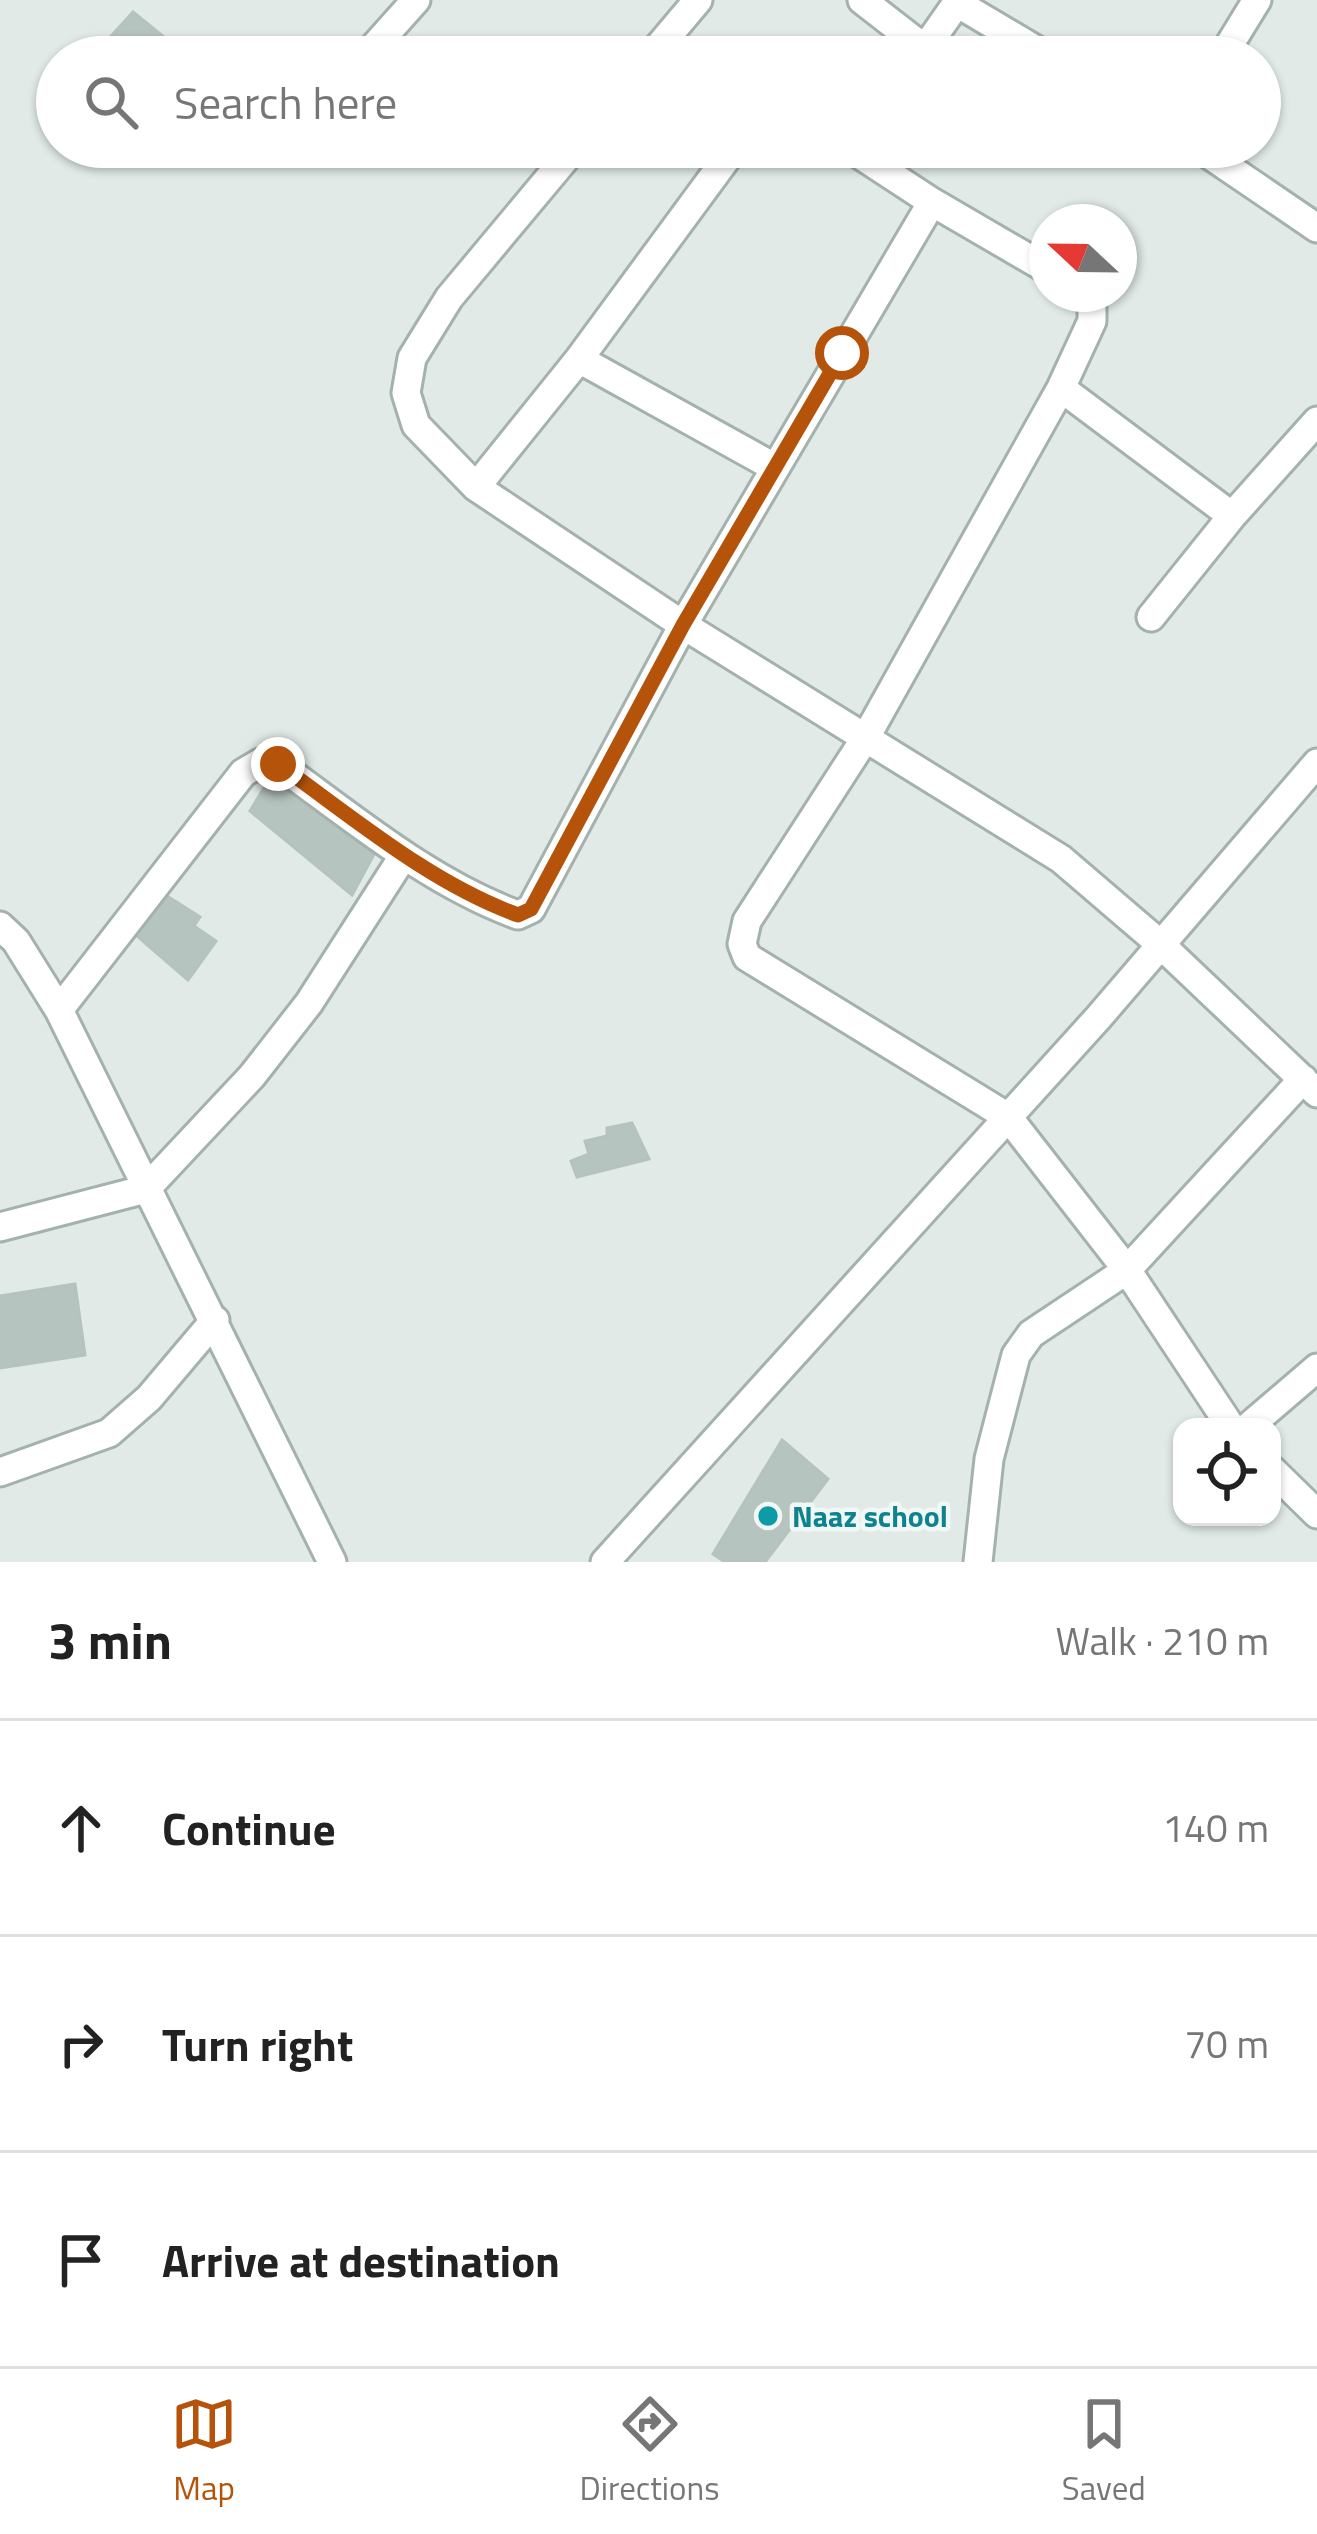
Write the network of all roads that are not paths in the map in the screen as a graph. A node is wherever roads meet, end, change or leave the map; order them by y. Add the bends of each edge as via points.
1 (416, 0) edge
2 (698, 0) edge
3 (862, 0) edge
4 (1257, 0) edge
5 (958, 2) edge
6 (384, 36) edge
7 (668, 36) edge
8 (903, 36) edge
9 (934, 36) edge
10 (1014, 36) edge
11 (1235, 36) edge
12 (557, 168) edge
13 (720, 168) edge
14 (882, 168) edge
15 (1229, 168) edge
16 (932, 202) junction
17 (1317, 228) edge
18 (1029, 259) edge
19 (1092, 312) edge
20 (579, 359) junction
21 (1061, 388) junction
22 (1317, 421) edge
23 (774, 467) junction
24 (476, 487) junction
25 (1232, 516) junction
26 (1150, 617) dead end
27 (683, 625) junction
28 (866, 736) junction
29 (1317, 763) edge
30 (404, 854) junction
31 (0, 926) edge
32 (1159, 943) junction
33 (58, 1010) junction
34 (1310, 1086) edge
35 (1008, 1118) junction
36 (146, 1189) junction
37 (0, 1227) edge
38 (1126, 1270) junction
39 (215, 1320) junction
40 (1317, 1368) edge
41 (1225, 1418) edge
42 (1259, 1418) edge
43 (0, 1472) edge
44 (1281, 1479) edge
45 (1317, 1514) edge
46 (332, 1562) edge
47 (605, 1562) edge
48 (978, 1562) edge

1 - 6 street
2 - 7 street
3 - 8 street
4 - 11 street
5 - 9 street
5 - 10 street
12 - 24 street via 449,298 412,358 406,393 416,425
13 - 20 street
14 - 16 street
15 - 17 street
16 - 18 street
16 - 23 street
19 - 21 street
20 - 23 street
20 - 24 street
21 - 25 street
21 - 28 street
22 - 25 street
23 - 27 street
24 - 27 street
25 - 26 street
27 - 28 street
27 - 30 street via 531,909 518,915 496,907
28 - 32 street via 1061,859
28 - 35 street via 747,921 742,944 747,957
29 - 32 street
30 - 33 street via 278,764 260,763 243,772
30 - 36 street via 295,1022
31 - 33 street
32 - 34 street
32 - 35 street
33 - 36 street
34 - 38 street
35 - 38 street
35 - 47 street
36 - 37 street
36 - 39 street
38 - 41 street
38 - 48 street via 1031,1334 1016,1355 989,1459
39 - 43 street via 109,1433
39 - 46 street
40 - 42 street
44 - 45 street

